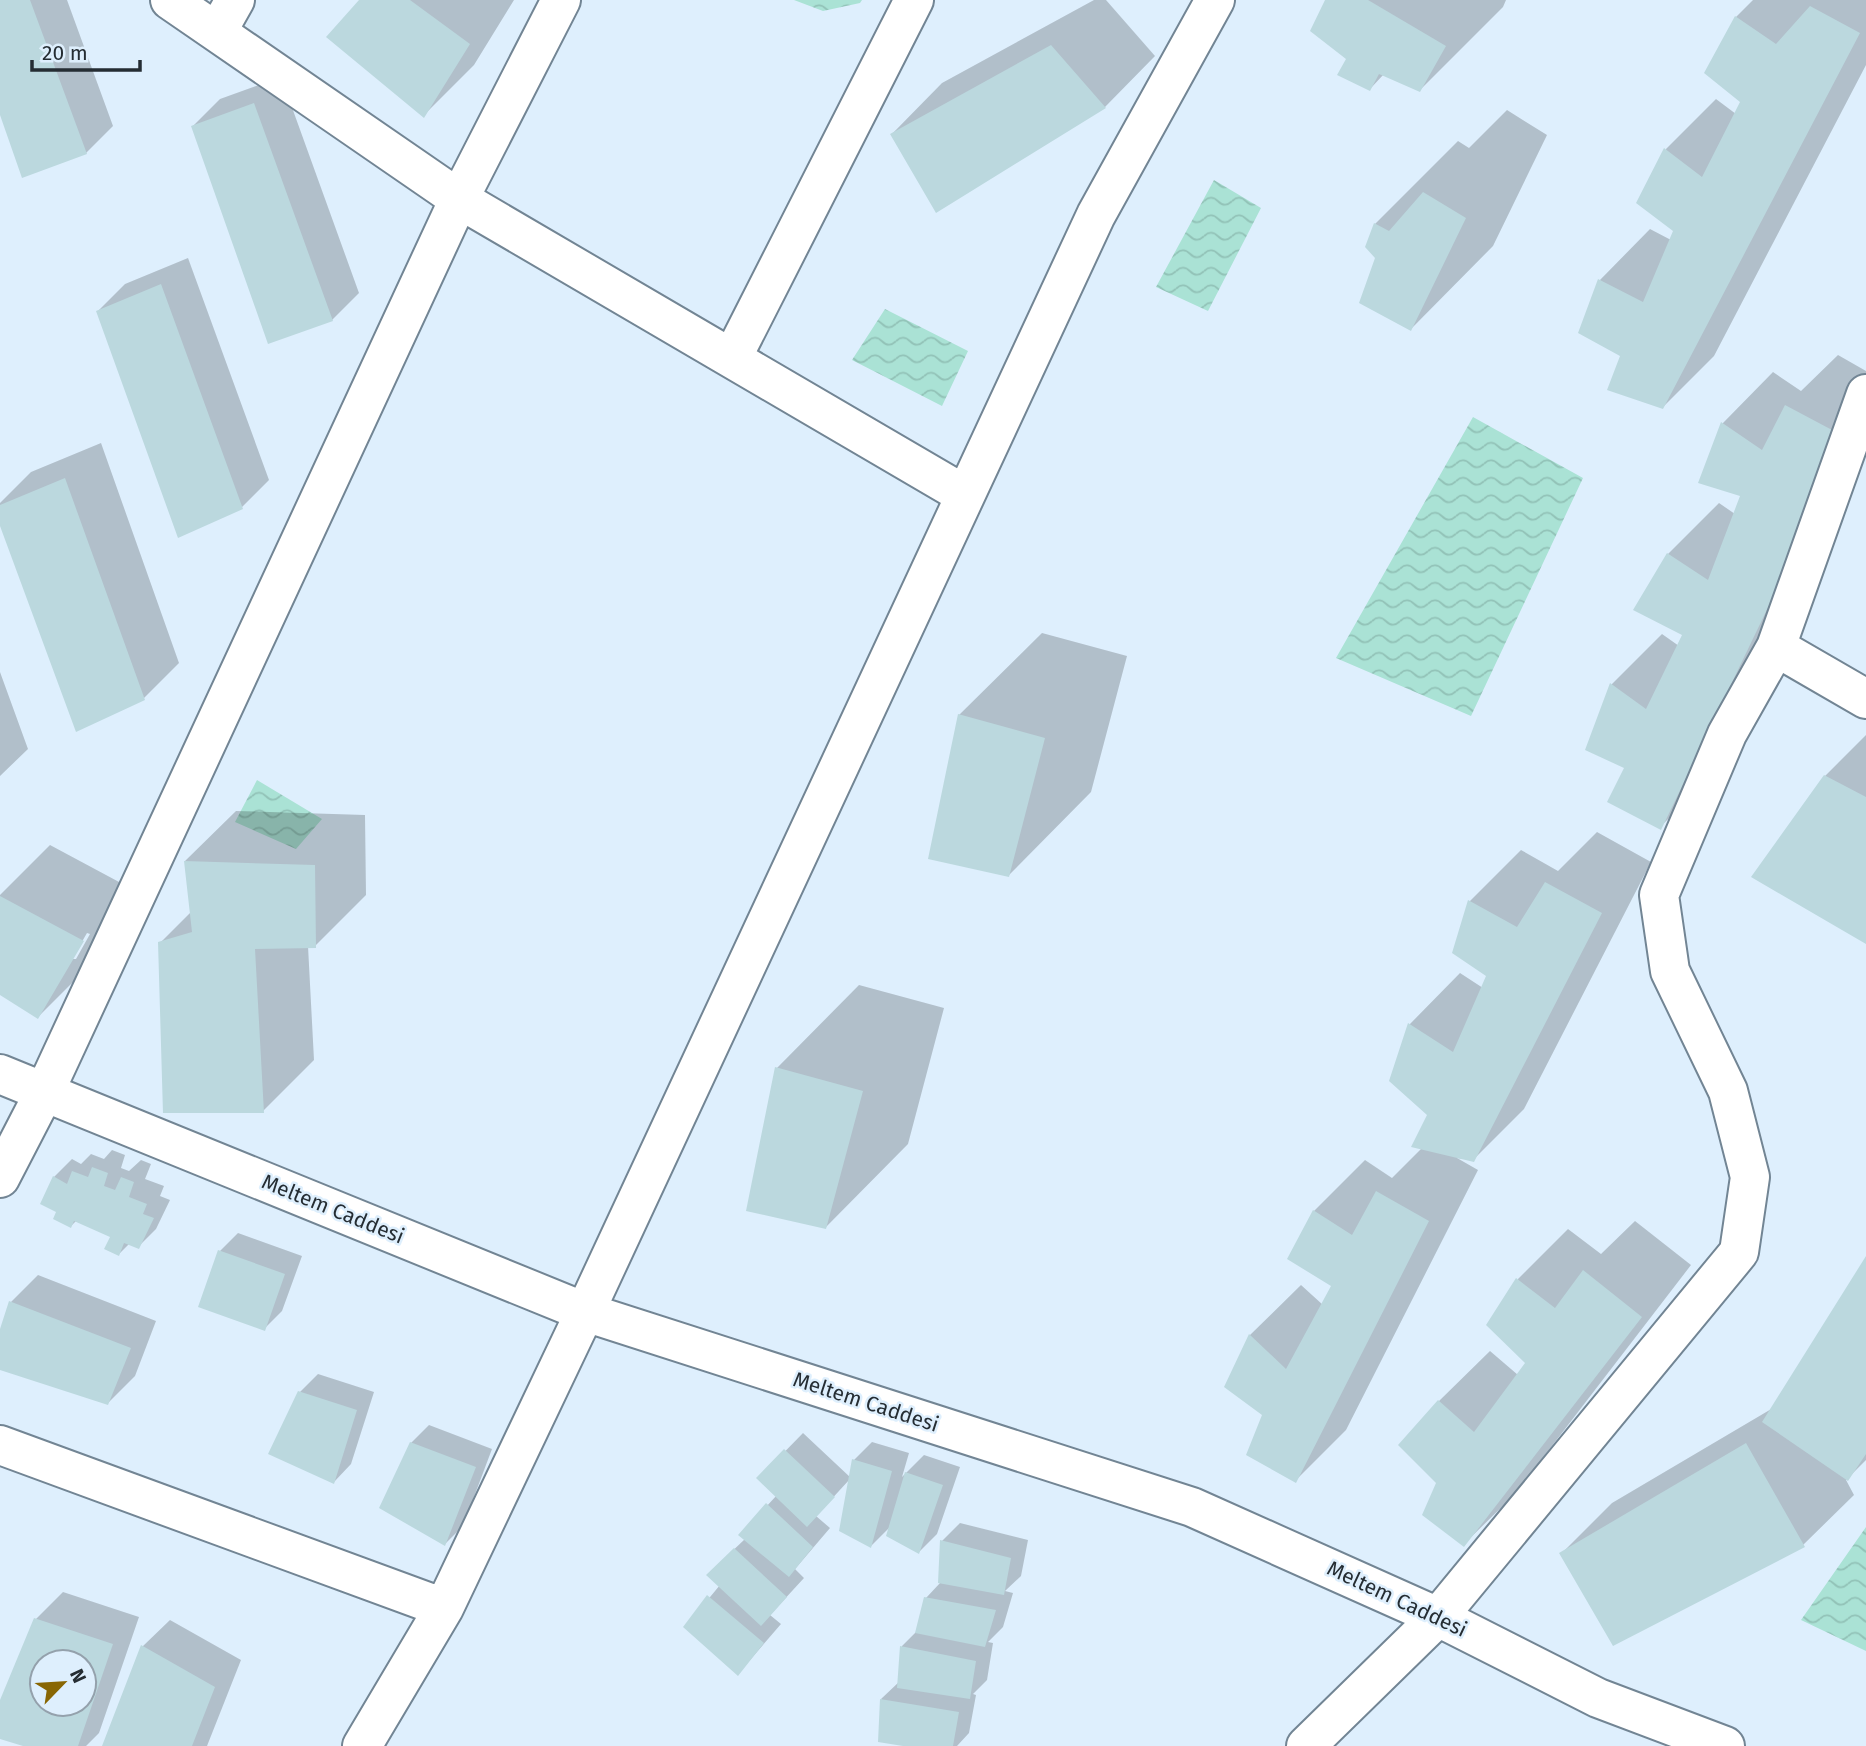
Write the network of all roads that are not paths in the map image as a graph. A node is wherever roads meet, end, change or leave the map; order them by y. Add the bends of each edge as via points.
1 (170, 0) edge
2 (561, 0) edge
3 (914, 0) edge
4 (1216, 0) edge
5 (226, 16) edge
6 (459, 199) junction
7 (732, 358) junction
8 (1866, 394) edge
9 (965, 495) junction
10 (1776, 647) junction
11 (1866, 699) edge
12 (0, 1074) edge
13 (45, 1091) junction
14 (0, 1178) edge
15 (585, 1312) junction
16 (0, 1445) edge
17 (444, 1608) junction
18 (1438, 1617) junction
19 (362, 1746) edge
20 (1307, 1746) edge
21 (1725, 1746) edge

1 - 5 street
2 - 6 street
3 - 7 street
4 - 9 street via 1096,215
5 - 6 street
6 - 7 street
6 - 13 street
7 - 9 street
8 - 10 street
9 - 15 street
10 - 11 street
10 - 18 street via 1727,734 1659,895 1670,971 1728,1091 1749,1177 1739,1252
12 - 13 street, Meltem Caddesi
13 - 14 street
13 - 15 street, Meltem Caddesi
15 - 17 street
15 - 18 street, Meltem Caddesi via 1192,1507
16 - 17 street
17 - 19 street
18 - 20 street
18 - 21 street, Meltem Caddesi via 1598,1698

